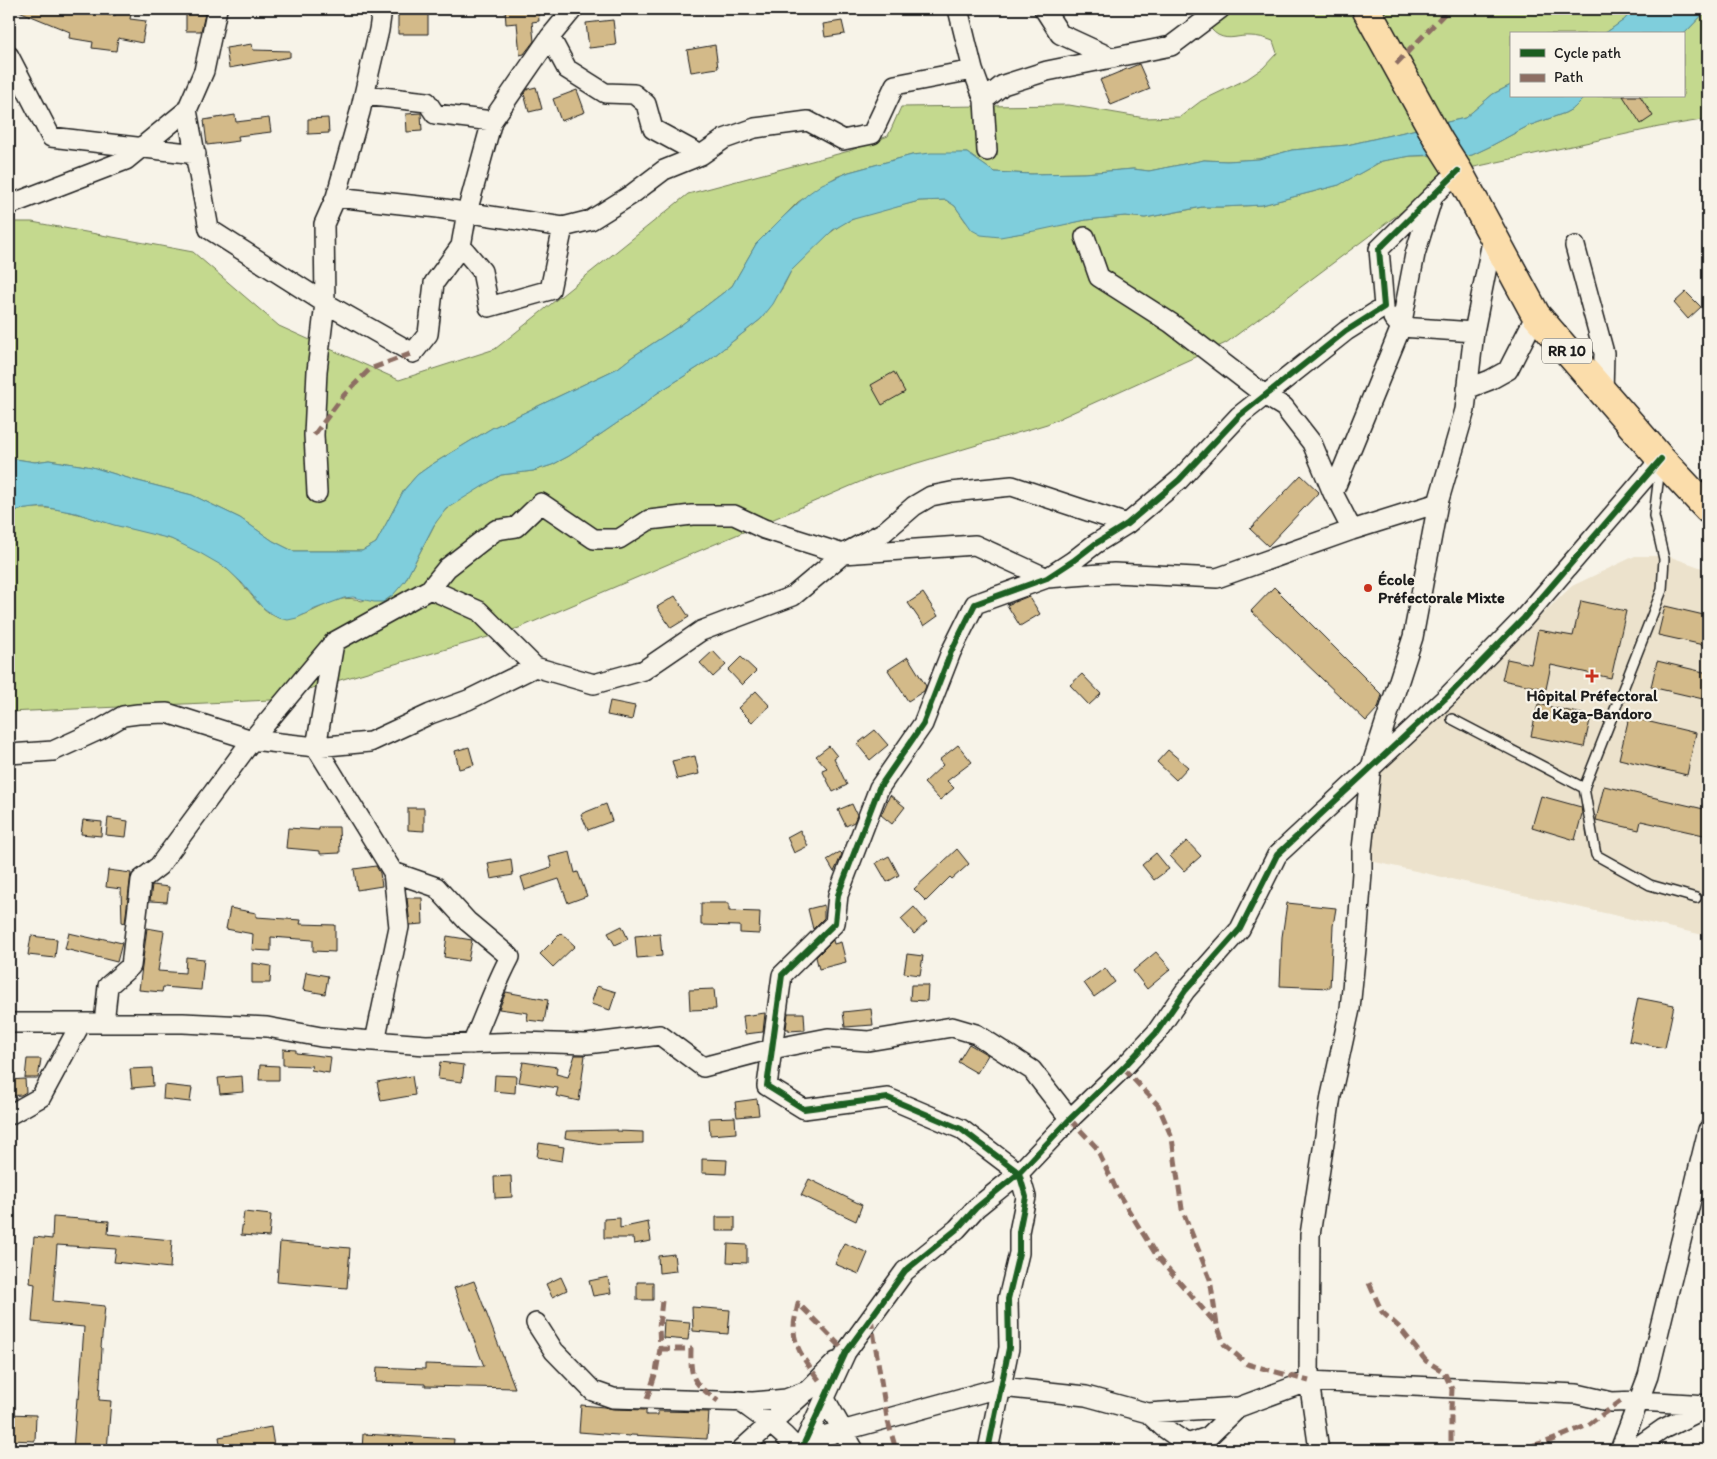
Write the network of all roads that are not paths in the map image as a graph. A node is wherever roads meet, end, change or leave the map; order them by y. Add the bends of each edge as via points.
1 (217, 9) edge
2 (382, 9) edge
3 (573, 9) edge
4 (958, 9) edge
5 (1044, 9) edge
6 (1220, 9) edge
7 (1366, 9) edge
8 (550, 37) junction
9 (9, 56) edge
10 (1112, 58) junction
11 (973, 70) junction
12 (364, 95) junction
13 (984, 100) junction
14 (187, 110) junction
15 (492, 121) junction
16 (142, 147) junction
17 (987, 151) dead end
18 (196, 154) junction
19 (701, 155) junction
20 (1458, 171) junction
21 (336, 197) junction
22 (1432, 198) junction
23 (9, 205) edge
24 (467, 212) junction
25 (563, 227) junction
26 (1493, 236) junction
27 (1086, 237) dead end
28 (460, 246) junction
29 (1575, 246) dead end
30 (325, 303) junction
31 (1384, 307) junction
32 (1536, 314) junction
33 (1401, 328) junction
34 (1474, 332) junction
35 (1467, 389) junction
36 (1603, 393) junction
37 (1266, 396) junction
38 (1661, 459) junction
39 (1333, 493) junction
40 (317, 494) dead end
41 (1438, 503) junction
42 (1708, 509) edge
43 (1127, 524) junction
44 (1352, 530) junction
45 (843, 554) junction
46 (1047, 578) junction
47 (430, 589) junction
48 (334, 642) junction
49 (535, 667) junction
50 (1452, 720) dead end
51 (252, 740) junction
52 (316, 747) junction
53 (9, 754) edge
54 (1371, 766) junction
55 (1584, 788) junction
56 (393, 872) junction
57 (1696, 898) dead end
58 (9, 1023) edge
59 (81, 1023) junction
60 (104, 1023) junction
61 (375, 1041) junction
62 (472, 1044) junction
63 (772, 1049) junction
64 (9, 1115) edge
65 (1070, 1119) junction
66 (1708, 1130) edge
67 (1019, 1173) junction
68 (536, 1323) dead end
69 (846, 1352) junction
70 (1309, 1381) junction
71 (813, 1385) junction
72 (1002, 1386) junction
73 (825, 1399) junction
74 (740, 1401) junction
75 (1640, 1401) junction
76 (1708, 1406) edge
77 (1239, 1407) junction
78 (1148, 1413) junction
79 (770, 1424) junction
80 (842, 1430) junction
81 (801, 1447) edge
82 (742, 1450) edge
83 (854, 1450) edge
84 (988, 1450) edge
85 (1319, 1450) edge
86 (1620, 1450) edge
87 (1633, 1450) edge

1 - 14 street via 204,70
2 - 12 street
3 - 8 street
4 - 11 street
5 - 10 street via 1060,34
6 - 10 street via 1171,46
7 - 20 main road, RR 10
8 - 15 street
8 - 19 street via 567,69 605,93 634,94 646,104 653,129
9 - 16 street via 51,137
10 - 13 street via 1047,71 1004,85
11 - 13 street
11 - 19 street via 895,85 872,134 843,140 808,121 754,128 724,139
12 - 15 street via 427,102 435,114
12 - 21 street
13 - 17 street
14 - 16 street
14 - 18 street
15 - 24 street
16 - 18 street
16 - 23 street via 126,160
18 - 30 street via 209,229
19 - 25 street via 664,170 591,220
20 - 22 street
20 - 26 main road, RR 10
21 - 24 street
21 - 30 street via 324,224
22 - 31 street via 1379,249
22 - 33 street via 1415,254
24 - 25 street
24 - 28 street
25 - 28 street via 550,290 489,307 482,271
26 - 32 main road, RR 10
26 - 34 street
27 - 37 street via 1099,277 1171,323
28 - 30 street via 434,283 428,334 413,353
29 - 36 street via 1604,353
30 - 40 street via 314,435
31 - 33 street
31 - 37 street via 1346,331
32 - 35 street via 1508,370
32 - 36 main road, RR 10
33 - 34 street
33 - 39 street
34 - 35 street
35 - 41 street via 1465,410
36 - 38 main road, RR 10
37 - 39 street via 1284,407 1312,444
37 - 43 street via 1239,416 1179,480
38 - 42 main road, RR 10
38 - 54 street via 1524,618 1449,695
38 - 55 lane via 1654,516 1664,559 1662,590
39 - 44 street
41 - 44 street
41 - 54 street via 1413,637
43 - 45 street via 1012,486 951,492 931,496 884,532
43 - 46 street
44 - 46 street via 1217,578 1114,573
45 - 46 street via 975,545
45 - 47 street via 764,529 734,514 650,520 618,539 594,539 541,503 516,527 496,530 447,568
45 - 49 street via 793,596 702,630 644,670 594,684
46 - 63 street via 974,604 923,724 879,788 838,895 835,923 782,975
47 - 48 street
47 - 49 street via 479,611
48 - 51 street
48 - 52 street
49 - 52 street via 370,742
50 - 55 lane
51 - 52 street
51 - 53 street via 167,713 138,714 123,716 53,751
51 - 60 street via 159,866 141,880 131,966 108,986
52 - 56 street
54 - 65 street via 1277,855 1240,929 1185,991 1156,1033
54 - 70 street via 1350,1009 1331,1096 1310,1235
55 - 57 lane via 1596,854 1650,885
56 - 61 street via 399,927
56 - 62 street via 436,887 467,921 510,957
58 - 59 street
59 - 60 street
59 - 64 street via 41,1097
60 - 61 street via 267,1027 321,1037
61 - 62 street
62 - 63 street via 587,1044 660,1035 703,1067
63 - 65 street via 828,1038 868,1041 952,1028 976,1034 1032,1070
63 - 67 street via 767,1086 804,1109 888,1098 961,1129
65 - 67 street
66 - 75 street via 1668,1303
67 - 69 street via 976,1208 958,1229 905,1271
67 - 72 street via 1026,1197 1019,1232 1019,1253 1008,1299 1009,1348
68 - 74 street via 554,1351 593,1391 613,1398
69 - 71 street
69 - 73 street
70 - 75 street via 1577,1394 1612,1402
70 - 77 street
70 - 85 street
71 - 73 street
71 - 74 street via 786,1399
71 - 79 street
72 - 78 street via 1086,1396
72 - 80 street
72 - 84 street
73 - 80 street
73 - 81 street
74 - 79 street
75 - 76 street
75 - 86 street
76 - 87 street via 1663,1429
77 - 78 street
77 - 78 street via 1208,1437 1186,1444
79 - 81 street via 794,1445
79 - 82 street
80 - 81 street
80 - 83 street

